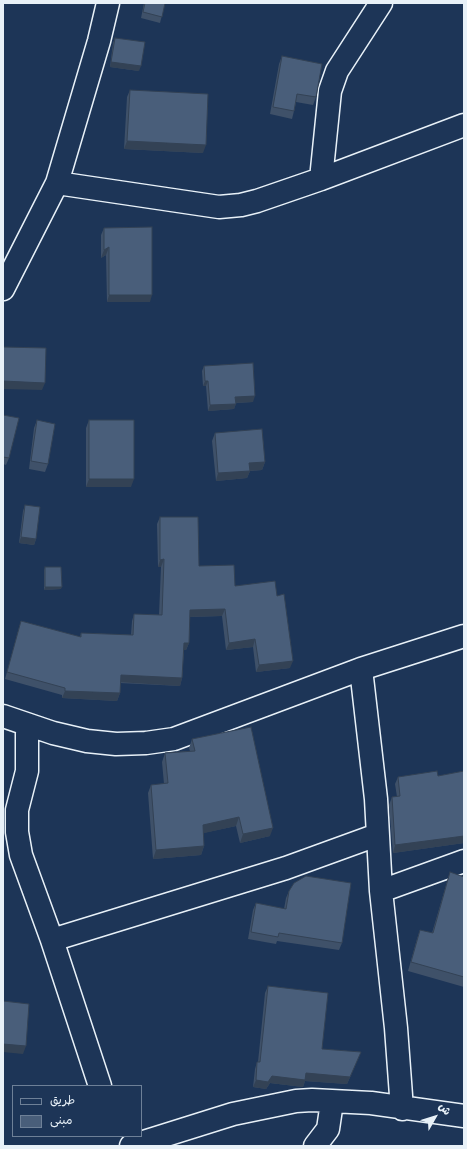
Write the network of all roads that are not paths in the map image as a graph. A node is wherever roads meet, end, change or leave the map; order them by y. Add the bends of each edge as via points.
1 (108, 3) edge
2 (381, 3) edge
3 (464, 125) edge
4 (321, 179) junction
5 (57, 183) junction
6 (3, 289) edge
7 (464, 636) edge
8 (361, 669) junction
9 (3, 716) edge
10 (27, 724) junction
11 (377, 835) junction
12 (464, 861) edge
13 (381, 891) junction
14 (52, 940) junction
15 (100, 1085) edge
16 (332, 1102) junction
17 (402, 1109) junction
18 (464, 1116) edge
19 (131, 1146) edge
20 (315, 1146) edge

1 - 5 street
2 - 4 street via 337,71 330,91
3 - 4 street
4 - 5 street via 257,201 219,206
5 - 6 street
7 - 8 street
8 - 10 street via 174,738 146,743 116,744 87,741
8 - 11 street via 376,799
9 - 10 street
10 - 14 street via 27,771 17,810 17,832 21,855
11 - 13 street
11 - 14 street via 286,868
12 - 13 street
13 - 17 street
14 - 15 street
16 - 17 street via 371,1103
16 - 19 street via 296,1101 233,1114
16 - 20 street via 328,1129
17 - 18 street

